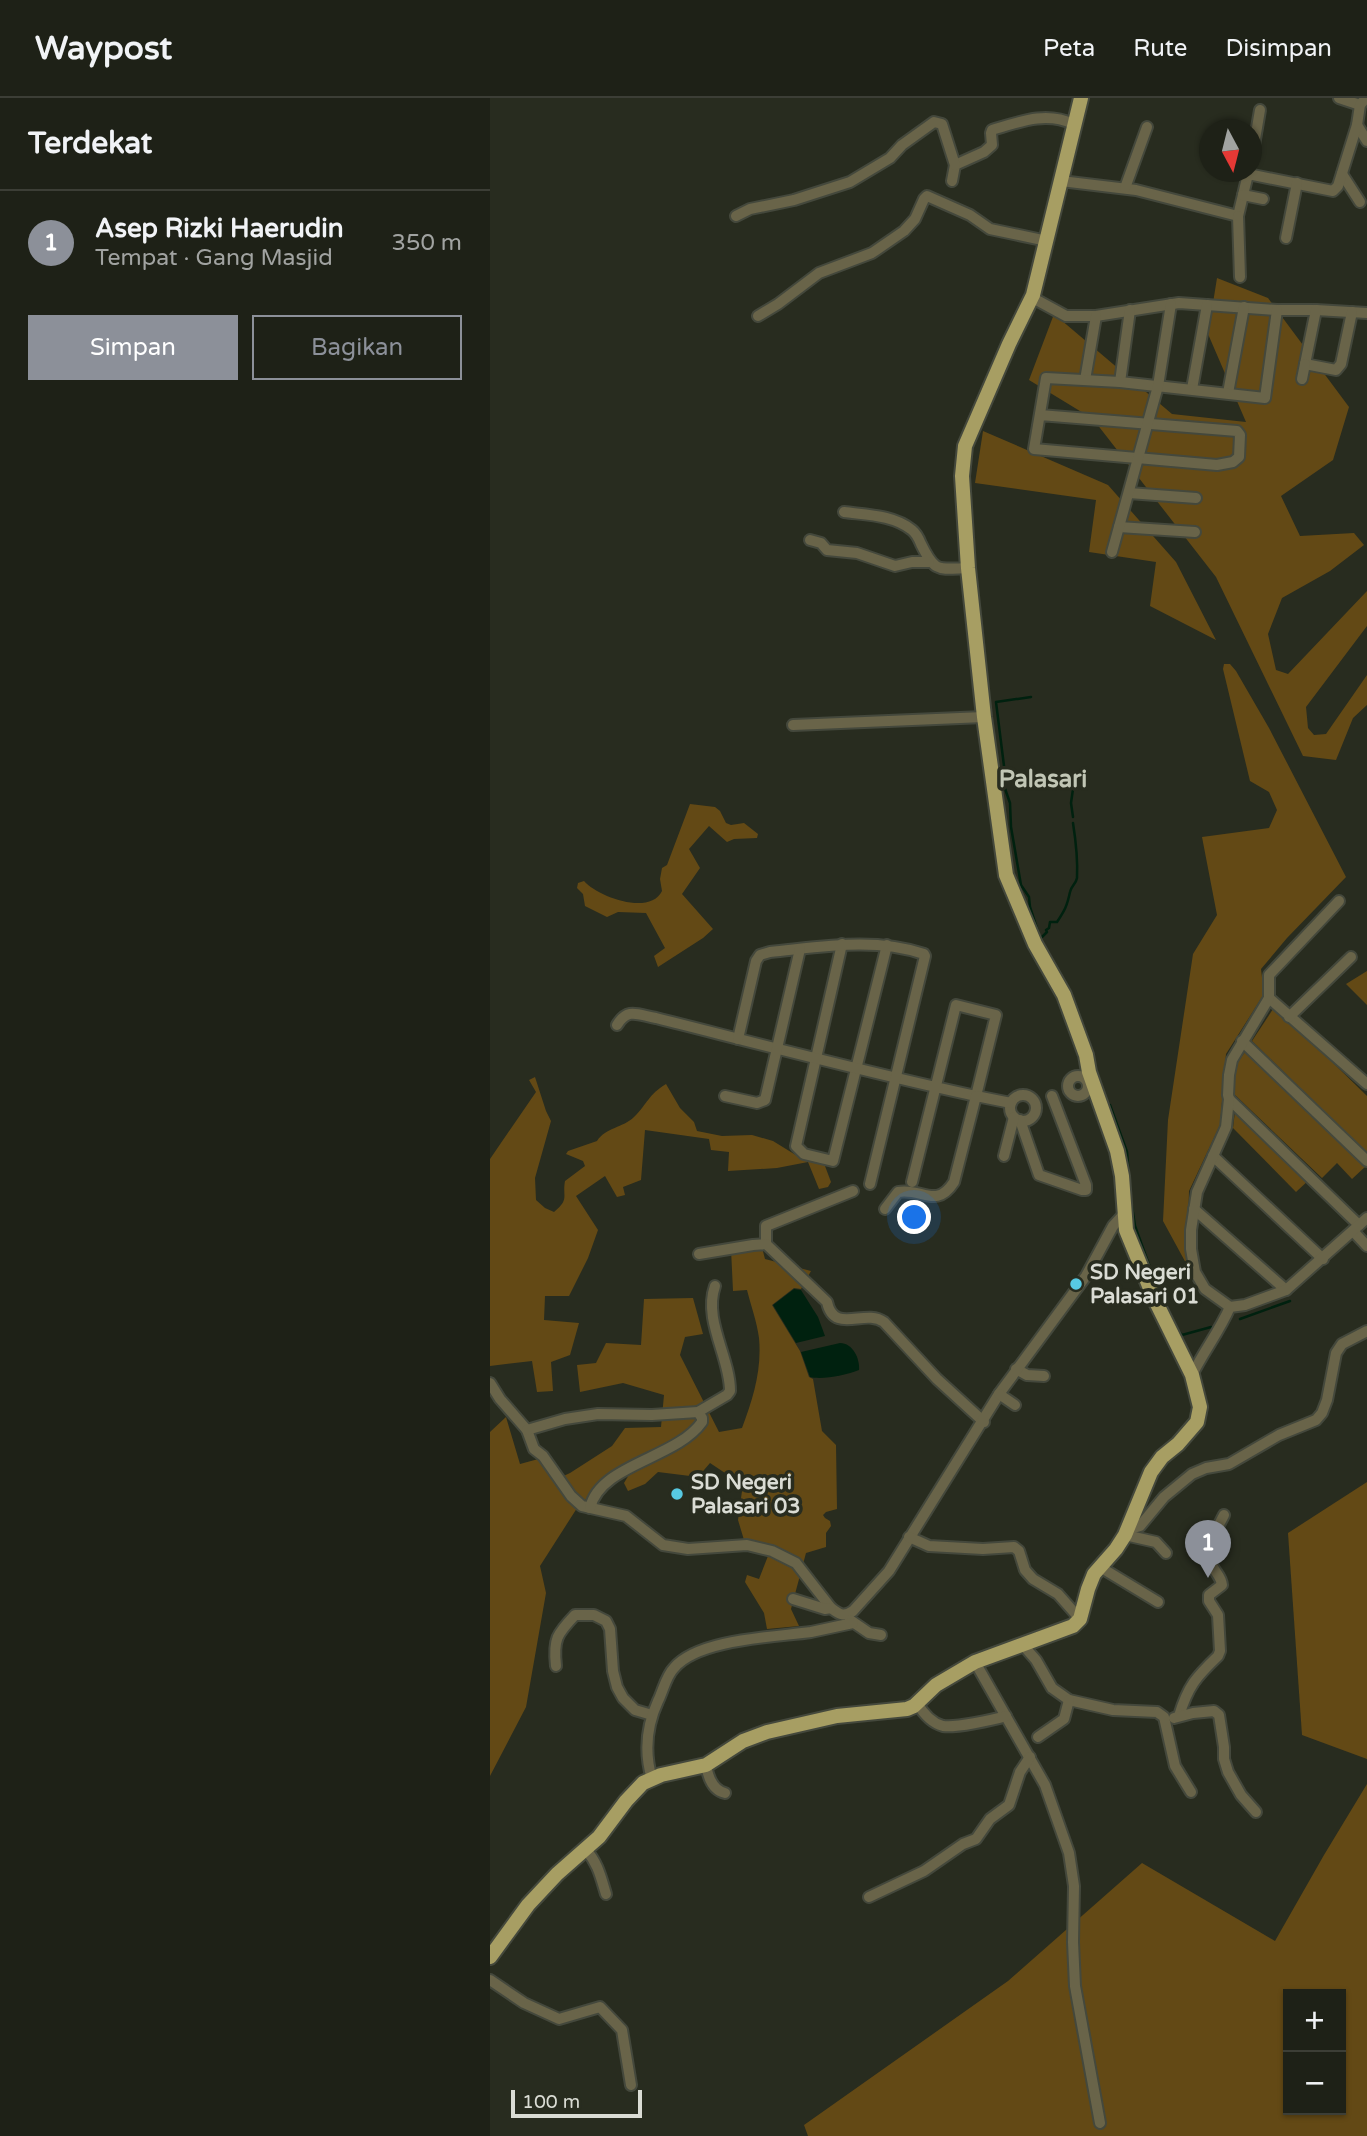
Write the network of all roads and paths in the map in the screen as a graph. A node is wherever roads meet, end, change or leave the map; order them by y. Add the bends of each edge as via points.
1 (1080, 98) edge
2 (1339, 98) edge
3 (1363, 101) edge
4 (1260, 110) dead end
5 (1258, 119) edge
6 (1073, 124) junction
7 (1357, 125) junction
8 (1147, 127) dead end
9 (1367, 141) edge
10 (955, 165) junction
11 (1342, 174) junction
12 (1262, 176) edge
13 (952, 181) dead end
14 (1060, 181) junction
15 (1247, 182) edge
16 (1297, 183) junction
17 (1125, 188) junction
18 (1243, 195) junction
19 (1262, 199) dead end
20 (1360, 202) dead end
21 (736, 216) dead end
22 (1238, 216) junction
23 (1286, 238) dead end
24 (1047, 241) junction
25 (1240, 277) dead end
26 (1031, 297) junction
27 (1171, 304) junction
28 (1207, 305) junction
29 (1244, 307) junction
30 (1130, 310) junction
31 (1277, 310) junction
32 (1316, 310) junction
33 (1352, 312) junction
34 (1367, 313) edge
35 (758, 316) dead end
36 (1096, 316) junction
37 (1305, 364) junction
38 (1302, 379) dead end
39 (1085, 380) junction
40 (1120, 382) junction
41 (1158, 386) junction
42 (1192, 389) junction
43 (1228, 393) junction
44 (1040, 415) junction
45 (1148, 424) junction
46 (1139, 459) junction
47 (1129, 493) junction
48 (1196, 498) dead end
49 (844, 512) dead end
50 (1119, 527) junction
51 (1195, 532) dead end
52 (810, 540) dead end
53 (1112, 552) dead end
54 (929, 562) junction
55 (968, 568) junction
56 (984, 717) junction
57 (793, 725) dead end
58 (1339, 901) dead end
59 (842, 944) junction
60 (887, 945) junction
61 (800, 949) junction
62 (1351, 957) dead end
63 (1269, 998) junction
64 (1289, 1017) junction
65 (617, 1025) dead end
66 (738, 1039) junction
67 (1242, 1041) junction
68 (778, 1049) junction
69 (817, 1059) junction
70 (856, 1068) junction
71 (897, 1079) junction
72 (1366, 1082) edge
73 (1091, 1083) junction
74 (937, 1088) junction
75 (725, 1096) dead end
76 (976, 1096) junction
77 (1052, 1096) junction
78 (1229, 1099) junction
79 (1011, 1103) junction
80 (1035, 1103) junction
81 (1017, 1119) junction
82 (1004, 1156) dead end
83 (1213, 1156) junction
84 (1367, 1161) edge
85 (912, 1182) dead end
86 (870, 1184) dead end
87 (852, 1191) dead end
88 (885, 1209) dead end
89 (1194, 1209) junction
90 (1124, 1214) junction
91 (1360, 1225) edge
92 (766, 1244) junction
93 (1367, 1246) edge
94 (699, 1254) dead end
95 (1323, 1259) junction
96 (715, 1286) dead end
97 (1286, 1290) junction
98 (1230, 1307) junction
99 (1367, 1331) edge
100 (1016, 1369) junction
101 (1192, 1374) junction
102 (1044, 1376) dead end
103 (490, 1383) edge
104 (999, 1394) junction
105 (1015, 1405) dead end
106 (698, 1412) junction
107 (984, 1422) junction
108 (527, 1430) junction
109 (590, 1508) junction
110 (1224, 1515) dead end
111 (1126, 1532) junction
112 (909, 1537) junction
113 (1166, 1553) dead end
114 (1100, 1567) junction
115 (793, 1599) dead end
116 (1158, 1602) dead end
117 (831, 1608) junction
118 (850, 1619) junction
119 (1080, 1619) junction
120 (881, 1635) dead end
121 (1022, 1644) junction
122 (975, 1662) junction
123 (556, 1666) dead end
124 (1069, 1700) junction
125 (918, 1703) junction
126 (652, 1715) junction
127 (1006, 1716) junction
128 (1179, 1716) junction
129 (1164, 1720) junction
130 (1038, 1737) dead end
131 (1030, 1758) junction
132 (706, 1765) junction
133 (653, 1779) junction
134 (1191, 1792) dead end
135 (725, 1793) dead end
136 (1256, 1812) dead end
137 (586, 1850) junction
138 (606, 1894) dead end
139 (869, 1897) dead end
140 (490, 1957) edge
141 (490, 1980) edge
142 (631, 2085) dead end
143 (1100, 2123) dead end

1 - 6 main road
2 - 3 street
3 - 7 street
4 - 5 street
6 - 10 street via 1039,117 992,130 992,145
6 - 14 main road
7 - 9 street
7 - 11 street
8 - 17 street
10 - 13 street
10 - 21 street via 942,124 934,122 890,158 850,182
11 - 16 street via 1334,191
11 - 20 street
12 - 16 street
14 - 17 street
14 - 24 main road
15 - 18 street
16 - 23 street
17 - 22 street
18 - 19 street
18 - 22 street
22 - 25 street
24 - 26 main road
24 - 35 street via 990,229 927,196 904,231 872,253 819,273
26 - 36 street via 1066,316
26 - 55 main road via 965,446 962,476
27 - 28 street
27 - 30 street
27 - 41 street
28 - 29 street
28 - 42 street
29 - 31 street
29 - 43 street
30 - 36 street
30 - 40 street
31 - 32 street
31 - 43 street via 1265,397
32 - 33 street
32 - 37 street
33 - 34 street
33 - 37 street via 1336,370
36 - 39 street
37 - 38 street
39 - 40 street
39 - 44 street via 1046,378
40 - 41 street
41 - 42 street
41 - 45 street
42 - 43 street
44 - 45 street
44 - 46 street via 1034,449
45 - 46 street
45 - 46 street via 1237,431 1239,457 1217,465
46 - 47 street
47 - 48 street
47 - 50 street
49 - 54 street via 874,514 909,528 918,536
50 - 51 street
50 - 53 street
52 - 54 street via 827,550 858,553 890,565
54 - 55 street via 939,569
55 - 56 main road
56 - 57 street
56 - 73 main road via 1006,875 1045,965 1064,995
58 - 63 street via 1269,975
59 - 60 street
59 - 61 street
59 - 69 street
60 - 70 street
60 - 71 street via 925,956
61 - 66 street via 760,955
61 - 68 street
62 - 64 street
63 - 64 street
63 - 67 street
64 - 72 street
65 - 66 street via 629,1013
66 - 68 street
67 - 78 street via 1232,1060
67 - 84 street
68 - 69 street
68 - 75 street via 765,1100 757,1103
69 - 70 street
69 - 70 street via 796,1146 804,1154 833,1161
70 - 71 street
71 - 74 street
71 - 86 street
73 - 77 street via 1075,1076 1068,1090
73 - 90 main road via 1117,1151
74 - 76 street
74 - 76 street via 956,1005 996,1015
74 - 85 street
76 - 79 street
76 - 88 street via 950,1188 932,1197 898,1192
77 - 80 street
77 - 81 street via 1086,1190 1040,1175
78 - 83 street via 1226,1127
78 - 91 street
79 - 80 street via 1025,1096
79 - 81 street
80 - 81 street via 1032,1117
81 - 82 street
83 - 89 street
83 - 95 street
87 - 92 street via 766,1226
89 - 97 street
89 - 98 street via 1191,1248 1195,1272 1205,1289
90 - 100 street via 1086,1276
90 - 101 main road via 1131,1245
91 - 93 street
91 - 95 street
92 - 94 street
92 - 107 street via 827,1302 834,1317 877,1317 884,1322
95 - 97 street
96 - 106 street via 712,1312 730,1391
97 - 98 street
98 - 101 street
99 - 111 street via 1342,1344 1336,1353 1327,1399 1316,1420 1279,1434 1229,1464 1192,1474 1164,1497 1140,1526
100 - 102 street
100 - 104 street
101 - 111 main road via 1200,1407 1197,1422 1151,1472
103 - 108 street
104 - 105 street
104 - 107 street
106 - 108 street via 598,1414
106 - 109 street via 702,1418 698,1427 675,1446 618,1474 601,1487
107 - 112 street
108 - 109 street via 533,1446 571,1496
109 - 117 street via 626,1516 663,1545 688,1549 747,1545 772,1551 796,1563
110 - 128 street via 1211,1539 1212,1564 1222,1586 1209,1595 1218,1615 1220,1651 1193,1680
111 - 113 street via 1156,1542
111 - 114 main road
112 - 118 street via 889,1571
112 - 119 street via 929,1546 1014,1547 1033,1579 1058,1594
114 - 116 street
114 - 119 main road
115 - 117 street
117 - 118 street
118 - 120 street via 869,1633
118 - 126 street via 810,1632 690,1654 673,1668
119 - 121 main road via 1064,1631
121 - 122 main road
121 - 124 street via 1052,1688
122 - 125 main road via 936,1685
122 - 127 street
123 - 126 street via 554,1647 560,1631 575,1615 594,1615 606,1621 613,1671 623,1698 635,1710
124 - 129 street via 1113,1710 1157,1712
124 - 130 street via 1064,1718
125 - 127 street via 928,1718 941,1726
125 - 132 main road via 908,1709 837,1716 767,1732 743,1741
126 - 133 street via 647,1758
127 - 131 street
128 - 129 street
128 - 136 street via 1214,1711 1219,1715 1228,1772
129 - 134 street via 1175,1766
131 - 139 street via 1009,1805 990,1819 976,1839
131 - 143 street via 1045,1785 1071,1865 1075,1986
132 - 133 main road
132 - 135 street via 714,1787
133 - 137 main road via 626,1801
137 - 138 street via 598,1866
137 - 140 main road via 528,1905
141 - 142 street via 559,2019 600,2007 622,2030

